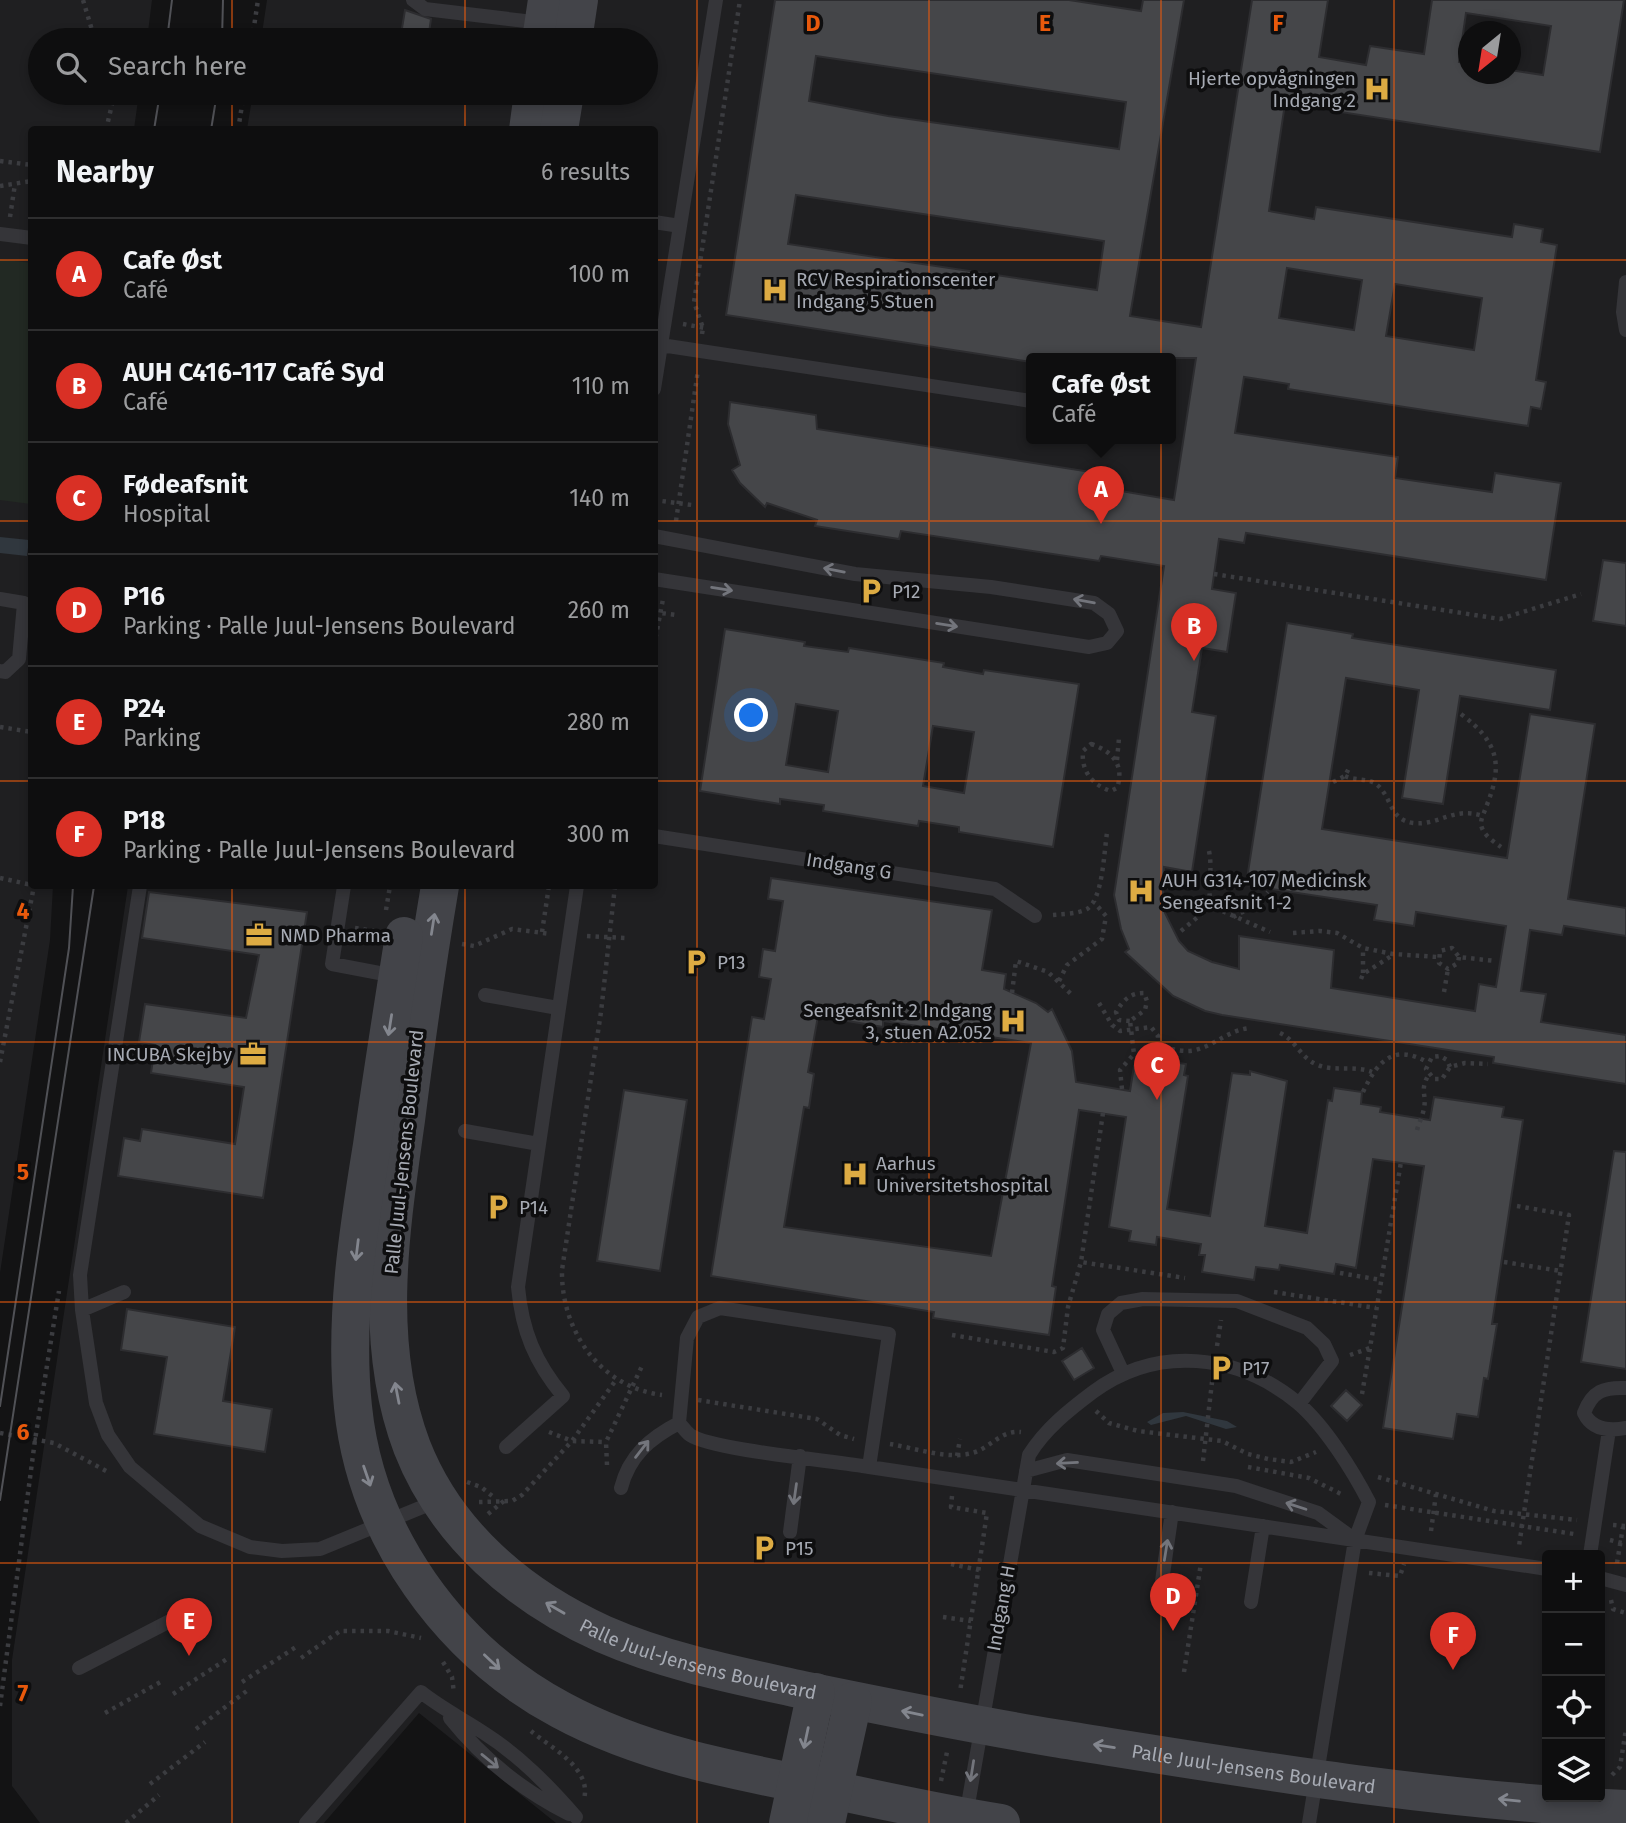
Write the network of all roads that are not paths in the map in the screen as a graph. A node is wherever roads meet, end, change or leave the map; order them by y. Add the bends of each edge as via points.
1 (414, 0) edge
2 (716, 0) edge
3 (560, 23) edge
4 (531, 105) edge
5 (563, 105) edge
6 (529, 126) edge
7 (560, 126) edge
8 (658, 223) edge
9 (680, 226) junction
10 (4, 234) edge
11 (28, 237) edge
12 (1626, 282) edge
13 (1626, 330) edge
14 (661, 345) junction
15 (658, 364) edge
16 (1026, 400) edge
17 (658, 537) edge
18 (660, 580) edge
19 (0, 599) edge
20 (0, 671) edge
21 (658, 837) edge
22 (140, 889) edge
23 (344, 889) edge
24 (413, 889) edge
25 (439, 889) edge
26 (577, 889) edge
27 (1035, 916) road end
28 (417, 937) junction
29 (411, 979) junction
30 (485, 995) dead end
31 (558, 1008) junction
32 (466, 1131) dead end
33 (539, 1144) junction
34 (124, 1292) dead end
35 (82, 1310) junction
36 (1123, 1373) junction
37 (1626, 1388) edge
38 (1299, 1404) junction
39 (679, 1423) junction
40 (1626, 1428) edge
41 (1608, 1430) junction
42 (506, 1447) dead end
43 (800, 1456) junction
44 (869, 1466) junction
45 (1026, 1471) junction
46 (621, 1488) road end
47 (1022, 1490) junction
48 (439, 1501) junction
49 (1172, 1512) junction
50 (384, 1524) junction
51 (1263, 1526) junction
52 (790, 1532) dead end
53 (1354, 1540) junction
54 (1591, 1550) edge
55 (1542, 1568) edge
56 (1605, 1579) edge
57 (1626, 1585) edge
58 (1161, 1588) dead end
59 (1251, 1602) dead end
60 (197, 1606) dead end
61 (79, 1668) dead end
62 (816, 1692) junction
63 (853, 1701) junction
64 (966, 1723) junction
65 (1316, 1780) junction
66 (796, 1783) junction
67 (1615, 1794) edge
68 (830, 1807) edge
69 (967, 1817) edge
70 (577, 1821) edge
71 (306, 1823) edge
72 (788, 1823) edge
73 (1309, 1823) edge

1 - 3 lane via 425,9
2 - 9 lane
4 - 6 street
5 - 7 street
8 - 9 lane
9 - 14 lane
10 - 11 lane
12 - 13 lane
14 - 15 lane
14 - 16 lane
18 -> 17 lane via 1089,648 1107,643 1117,631 1109,614 1094,603 855,574
19 - 20 lane via 24,603 19,659 5,672
21 - 27 lane, Indgang G via 995,888
22 - 35 lane via 80,1275
23 - 29 lane via 332,964
24 - 28 street, Palle Juul-Jensens Boulevard
28 -> 25 street, Palle Juul-Jensens Boulevard
26 - 31 lane
28 - 29 street, Palle Juul-Jensens Boulevard
48 -> 29 street, Palle Juul-Jensens Boulevard via 413,1448 397,1398 390,1352 391,1230
29 -> 50 street, Palle Juul-Jensens Boulevard via 358,1241 350,1354 363,1464
30 - 31 lane
31 - 33 lane
32 - 33 lane
33 - 42 lane via 520,1261 519,1297 530,1347 563,1396
34 - 35 lane
35 - 50 lane via 96,1403 108,1435 131,1467 201,1526 250,1547 282,1551 320,1549
36 - 38 lane via 1164,1360 1215,1362 1242,1370
36 - 38 lane via 1103,1330 1108,1314 1121,1303 1143,1299 1237,1301 1307,1328 1324,1344 1332,1361
36 - 45 lane, Indgang H via 1041,1435
37 - 41 lane via 1604,1388 1586,1408 1586,1417
38 - 53 lane via 1369,1502
39 - 43 lane via 691,1435 711,1443
39 - 44 lane via 687,1338 698,1317 708,1311 720,1308 889,1334
46 -> 39 lane via 625,1470 651,1438
40 - 41 lane
41 - 54 lane
43 - 44 lane
43 -> 52 lane
44 - 47 lane
45 - 47 lane, Indgang H
53 -> 45 lane via 1318,1513 1236,1486 1067,1460
47 - 49 lane
47 - 64 lane, Indgang H
48 - 50 lane
62 -> 48 street, Palle Juul-Jensens Boulevard via 666,1658 601,1633 551,1607 499,1570
49 - 51 lane
58 -> 49 lane
50 -> 66 street, Palle Juul-Jensens Boulevard via 410,1573 453,1625 505,1673 561,1710 621,1737 688,1758
51 - 53 lane
51 - 59 lane
53 - 55 lane
53 - 65 lane
56 - 57 lane
60 - 61 lane
62 - 63 street, Palle Juul-Jensens Boulevard
62 -> 66 street
64 -> 63 street, Palle Juul-Jensens Boulevard
63 - 68 street
65 -> 64 street, Palle Juul-Jensens Boulevard
64 -> 69 lane, Indgang H
67 -> 65 street, Palle Juul-Jensens Boulevard
65 - 73 lane
66 - 68 street, Palle Juul-Jensens Boulevard
66 - 72 street
68 - 69 street, Palle Juul-Jensens Boulevard
70 - 71 lane via 542,1779 486,1734 421,1692

